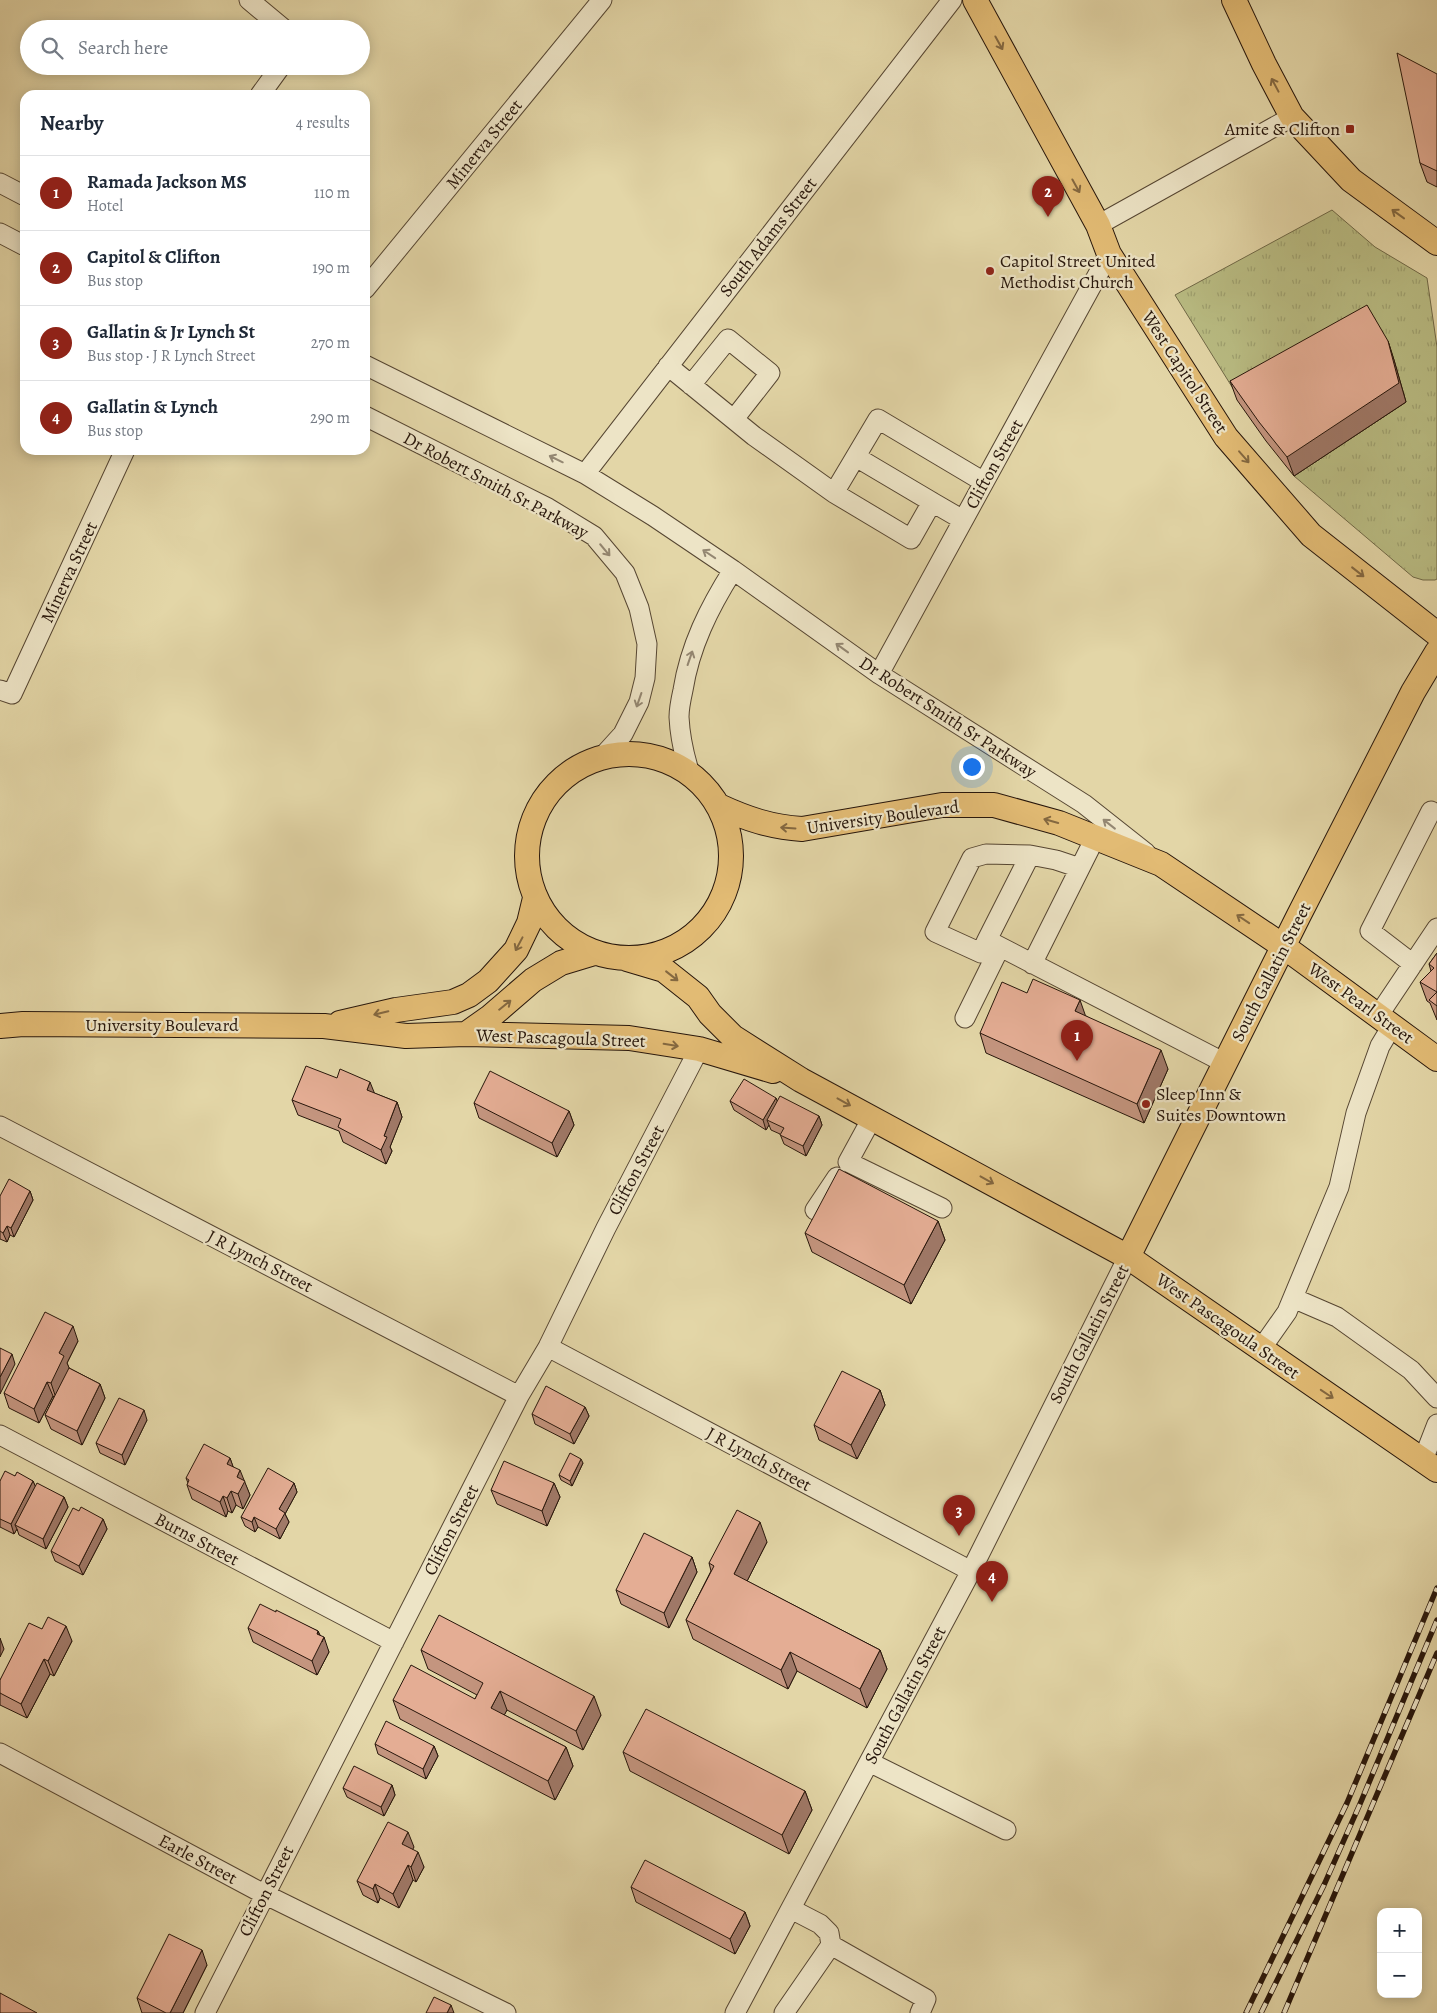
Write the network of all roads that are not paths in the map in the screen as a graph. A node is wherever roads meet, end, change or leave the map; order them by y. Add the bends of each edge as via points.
1 (249, 0) edge
2 (602, 0) edge
3 (952, 0) edge
4 (975, 0) edge
5 (1234, 0) edge
6 (273, 20) edge
7 (274, 75) edge
8 (264, 90) edge
9 (1292, 117) junction
10 (0, 184) edge
11 (20, 194) edge
12 (1098, 225) junction
13 (0, 233) edge
14 (20, 243) edge
15 (1437, 243) edge
16 (1109, 254) junction
17 (370, 283) edge
18 (668, 366) junction
19 (370, 367) edge
20 (691, 385) junction
21 (370, 419) edge
22 (734, 419) junction
23 (123, 455) edge
24 (856, 457) junction
25 (585, 474) junction
26 (984, 482) junction
27 (834, 493) junction
28 (932, 502) junction
29 (963, 520) junction
30 (733, 570) junction
31 (1437, 634) edge
32 (1437, 652) edge
33 (879, 674) junction
34 (6, 692) edge
35 (603, 756) junction
36 (690, 774) junction
37 (719, 806) junction
38 (1434, 807) edge
39 (1437, 834) edge
40 (1095, 838) junction
41 (1030, 855) junction
42 (1161, 864) junction
43 (1080, 868) junction
44 (535, 898) junction
45 (1437, 928) edge
46 (994, 944) junction
47 (1283, 946) junction
48 (594, 953) junction
49 (627, 958) junction
50 (1032, 964) junction
51 (1413, 964) junction
52 (0, 1018) edge
53 (965, 1018) dead end
54 (1385, 1021) junction
55 (12, 1025) edge
56 (324, 1026) junction
57 (466, 1034) junction
58 (699, 1049) junction
59 (1437, 1059) edge
60 (1225, 1064) junction
61 (801, 1080) junction
62 (872, 1118) junction
63 (0, 1126) edge
64 (848, 1162) junction
65 (942, 1208) dead end
66 (815, 1210) edge
67 (1128, 1257) junction
68 (1292, 1298) junction
69 (548, 1347) junction
70 (1261, 1349) junction
71 (520, 1396) junction
72 (1437, 1398) edge
73 (1437, 1424) edge
74 (0, 1436) edge
75 (1430, 1465) edge
76 (971, 1571) junction
77 (394, 1642) junction
78 (0, 1753) edge
79 (869, 1762) junction
80 (1006, 1830) dead end
81 (264, 1894) junction
82 (790, 1909) junction
83 (831, 1945) junction
84 (205, 2013) edge
85 (506, 2013) edge
86 (735, 2013) edge
87 (784, 2013) edge
88 (920, 2013) edge

1 - 6 street
2 - 17 street, Minerva Street
3 - 18 street, South Adams Street
4 -> 12 main road, West Capitol Street
9 -> 5 main road
7 - 8 street
9 - 12 street
15 -> 9 main road via 1351,180
10 - 11 street
12 - 16 main road, West Capitol Street
13 - 14 street
16 - 26 street, Clifton Street
16 -> 31 main road, West Capitol Street via 1226,437 1304,528
18 - 20 street
18 - 25 street, South Adams Street
25 -> 19 street, Dr Robert Smith Sr Parkway
20 - 22 street
20 - 22 street via 728,339 770,374
21 -> 35 street, Dr Robert Smith Sr Parkway via 548,508 594,536 625,573 639,608 647,644 645,678 639,702 624,734
22 - 27 street
23 - 34 street, Minerva Street
24 - 26 street via 878,419
24 - 27 street
24 - 28 street
30 -> 25 street, Dr Robert Smith Sr Parkway
26 - 29 street, Clifton Street
27 - 28 street via 911,539
28 - 29 street
29 - 33 street, Clifton Street
33 -> 30 street, Dr Robert Smith Sr Parkway
36 -> 30 street via 679,715 687,667 711,605
32 - 47 main road, South Gallatin Street
42 -> 33 street, Dr Robert Smith Sr Parkway via 1084,804
35 - 36 main road via 638,754 668,761
35 - 44 main road via 560,779 540,804 528,832 526,860
36 - 37 main road
40 -> 37 main road, University Boulevard via 1059,823 994,805 942,805 802,829 748,819
37 - 49 main road via 731,847 730,873 714,915 685,942 649,957
38 - 39 street
38 - 51 street via 1370,930
40 - 42 main road, University Boulevard
40 - 43 street
41 - 43 street
41 - 46 street
41 - 46 street via 986,854 972,858 935,932 981,953
47 -> 42 main road, West Pearl Street
43 - 50 street
44 - 48 main road via 547,918 573,942
44 -> 56 main road, University Boulevard via 529,923 516,950 488,981 469,995 452,1002
45 - 51 street
46 - 50 street
46 - 53 street
47 - 54 main road, West Pearl Street
47 - 60 main road, South Gallatin Street
48 - 49 main road
57 -> 48 main road via 532,980 561,963
49 -> 61 main road, West Pascagoula Street via 664,970 698,998 733,1037
50 - 60 street
51 - 54 street
52 - 55 main road, University Boulevard
54 - 59 main road, West Pearl Street
54 - 68 street via 1380,1046 1356,1113 1339,1187
55 - 56 main road, University Boulevard
56 - 57 main road, University Boulevard via 406,1036
57 -> 58 main road, West Pascagoula Street via 629,1038
58 - 61 main road, West Pascagoula Street
58 - 69 street, Clifton Street
60 - 67 main road, South Gallatin Street
61 -> 62 main road, West Pascagoula Street
62 - 64 street
62 -> 67 main road, West Pascagoula Street
63 - 71 street, J R Lynch Street
64 - 65 street
64 - 66 street
67 - 70 main road, West Pascagoula Street
67 - 76 street, South Gallatin Street
68 - 70 street via 1287,1312
68 - 72 street via 1337,1317 1411,1370
69 - 71 street, Clifton Street
69 - 76 street, J R Lynch Street
70 -> 75 main road, West Pascagoula Street
71 - 77 street, Clifton Street
73 - 75 street
74 - 77 street, Burns Street
76 - 79 street, South Gallatin Street
77 - 81 street, Clifton Street
78 - 81 street, Earle Street
79 - 80 street
79 - 82 street, South Gallatin Street
81 - 84 street, Clifton Street
81 - 85 street, Earle Street
82 - 83 street via 820,1924 829,1934
82 - 86 street, South Gallatin Street
83 - 87 street
83 - 88 street via 926,1999

